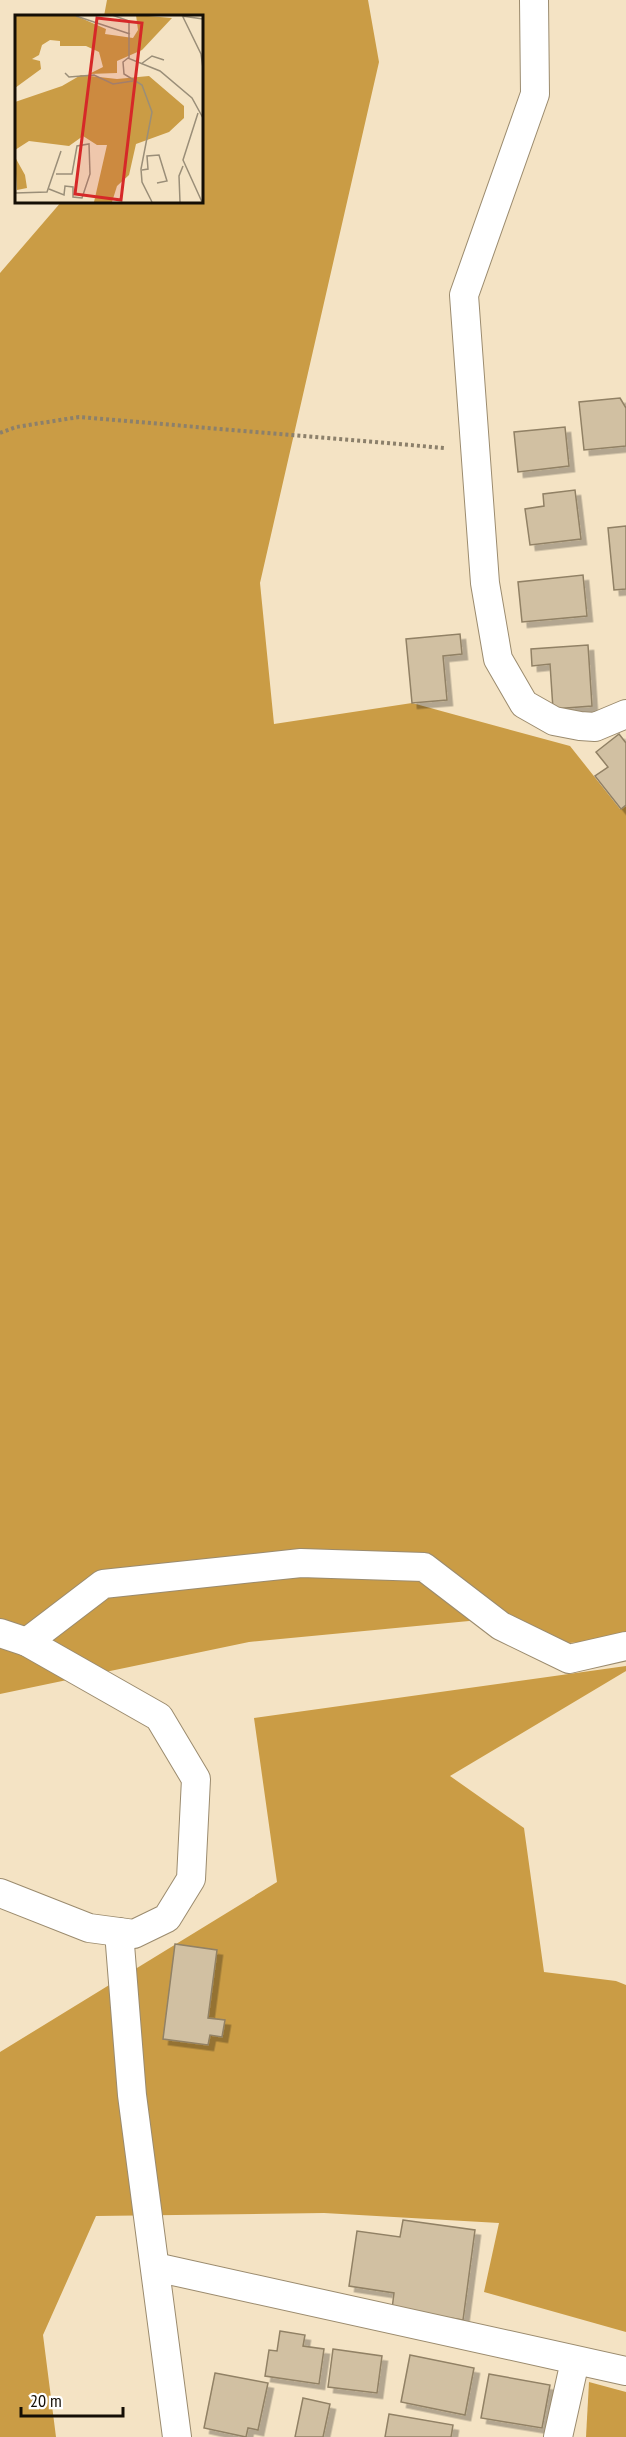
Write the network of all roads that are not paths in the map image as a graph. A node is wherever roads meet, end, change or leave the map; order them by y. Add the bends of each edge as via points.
1 (534, 0) edge
2 (626, 714) edge
3 (0, 1633) edge
4 (27, 1642) junction
5 (626, 1646) edge
6 (0, 1893) edge
7 (119, 1932) junction
8 (155, 2267) junction
9 (575, 2361) junction
10 (626, 2371) edge
11 (177, 2437) edge
12 (558, 2437) edge

1 - 2 street via 535,94 464,295 485,583 498,659 524,704 554,721 595,727
3 - 4 street
4 - 5 street via 103,1584 301,1563 424,1567 501,1626 568,1659
4 - 7 street via 159,1717 196,1779 191,1879 167,1918 134,1934
6 - 7 street via 89,1928
7 - 8 street via 132,2095
8 - 9 street
8 - 11 street
9 - 10 street
9 - 12 street

